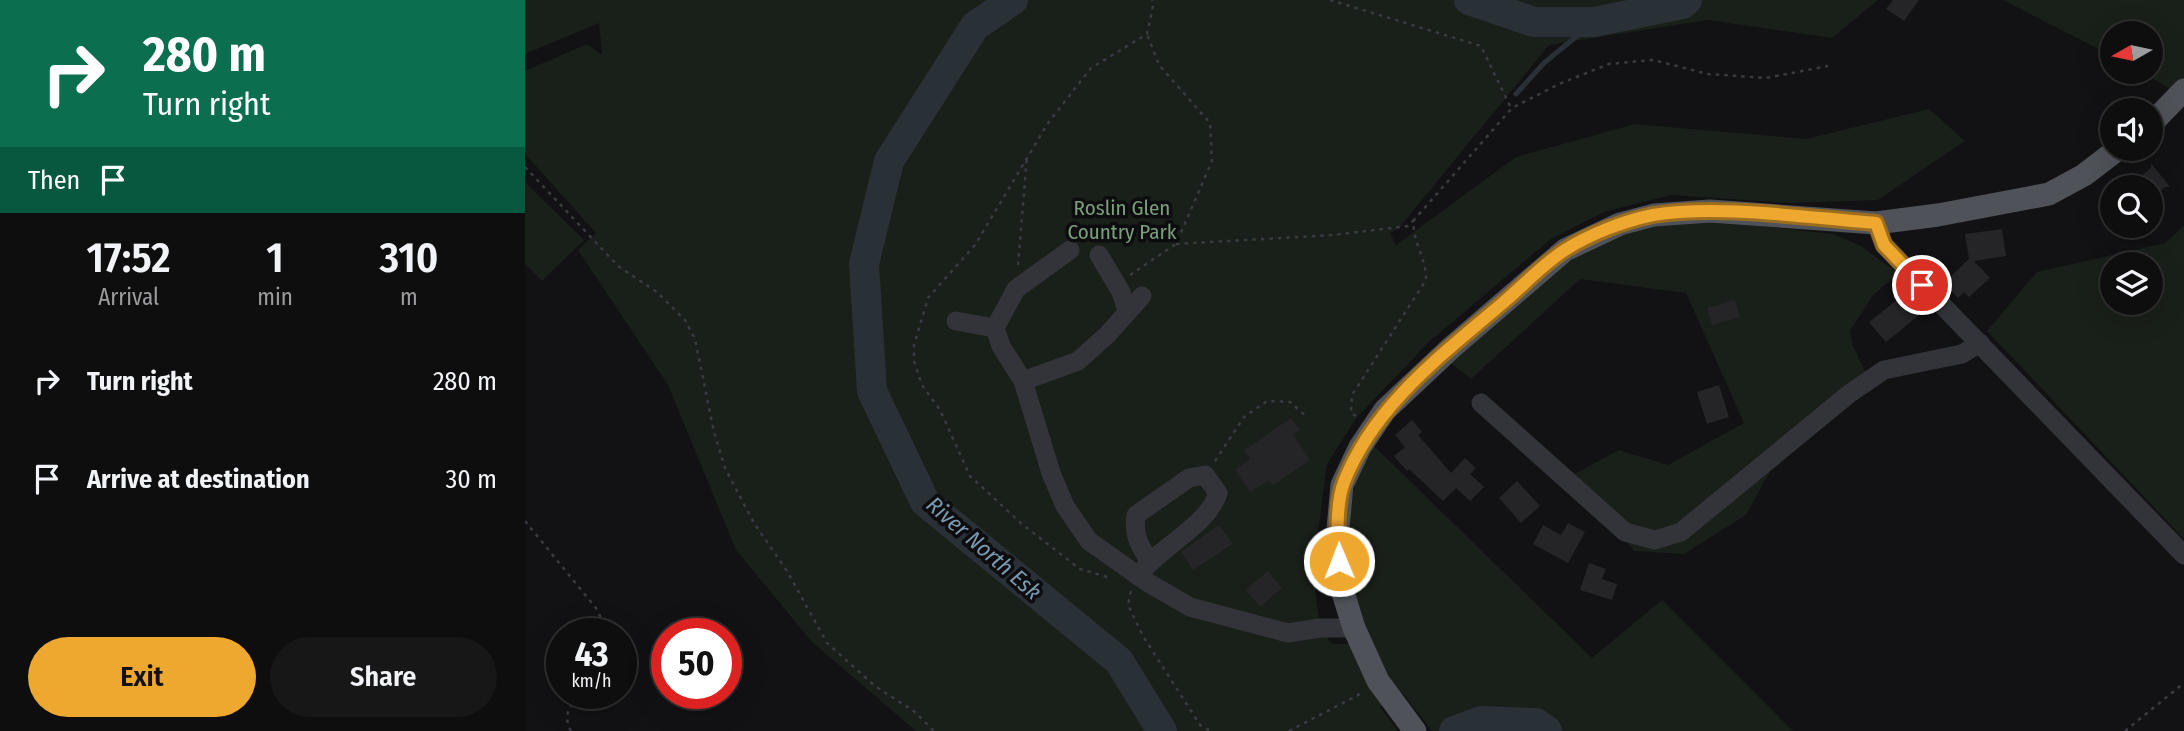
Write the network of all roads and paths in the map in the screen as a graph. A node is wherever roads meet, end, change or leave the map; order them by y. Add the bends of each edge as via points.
1 (1152, 0) edge
2 (1330, 0) edge
3 (1147, 34) junction
4 (1828, 65) dead end
5 (2184, 90) edge
6 (1511, 108) junction
7 (2163, 112) edge
8 (1027, 156) junction
9 (2102, 161) edge
10 (525, 167) edge
11 (1414, 220) junction
12 (1876, 223) junction
13 (1176, 244) junction
14 (1070, 250) dead end
15 (1099, 254) dead end
16 (1116, 285) junction
17 (1016, 289) junction
18 (1142, 296) dead end
19 (1126, 311) junction
20 (955, 321) dead end
21 (995, 328) junction
22 (1980, 343) junction
23 (1023, 381) junction
24 (1481, 404) dead end
25 (1307, 417) dead end
26 (1372, 429) junction
27 (1205, 475) junction
28 (525, 521) edge
29 (2184, 555) edge
30 (1141, 570) junction
31 (601, 618) edge
32 (1354, 628) junction
33 (2184, 683) edge
34 (1367, 690) dead end
35 (569, 709) edge
36 (571, 731) edge
37 (934, 731) edge
38 (1210, 731) edge
39 (1289, 731) edge
40 (1415, 731) edge
41 (2126, 731) edge

1 - 3 path
2 - 6 path via 1482,46
3 - 8 path via 1091,68
3 - 13 path via 1159,65 1210,123 1212,161
4 - 6 path via 1766,78 1708,74 1653,60 1609,64
5 - 7 main road
6 - 11 path
8 - 17 path
8 - 30 path via 975,245 928,298 914,345 915,362 922,385 940,410 970,476 1023,526 1080,569 1116,580
9 - 12 main road via 2049,194
10 - 37 path via 618,266 657,292 685,320 695,339 713,432 725,468 754,523 827,643
11 - 13 path via 1408,226 1333,236
11 - 26 path via 1426,280 1352,396 1351,413
12 - 22 street via 1884,245
12 - 26 main road via 1710,211 1654,215 1620,224 1565,250 1451,348 1385,410
13 - 16 path
14 - 17 street
15 - 16 street
16 - 19 street
17 - 21 street
18 - 19 street
19 - 23 street via 1078,360
20 - 21 street
21 - 23 street
22 - 24 street via 1962,354 1884,370 1681,532 1655,540 1625,532
22 - 29 street
23 - 30 street via 1065,506 1089,541
25 - 27 path via 1290,402 1267,401 1244,417
26 - 32 main road via 1342,485 1337,539 1341,583
27 - 30 street via 1218,492 1214,506
27 - 30 street via 1189,478 1136,515
28 - 31 path
30 - 32 street via 1190,607 1288,633
30 - 38 path via 1128,605 1200,724
32 - 40 main road via 1378,681
33 - 41 path
34 - 39 path
35 - 36 path

